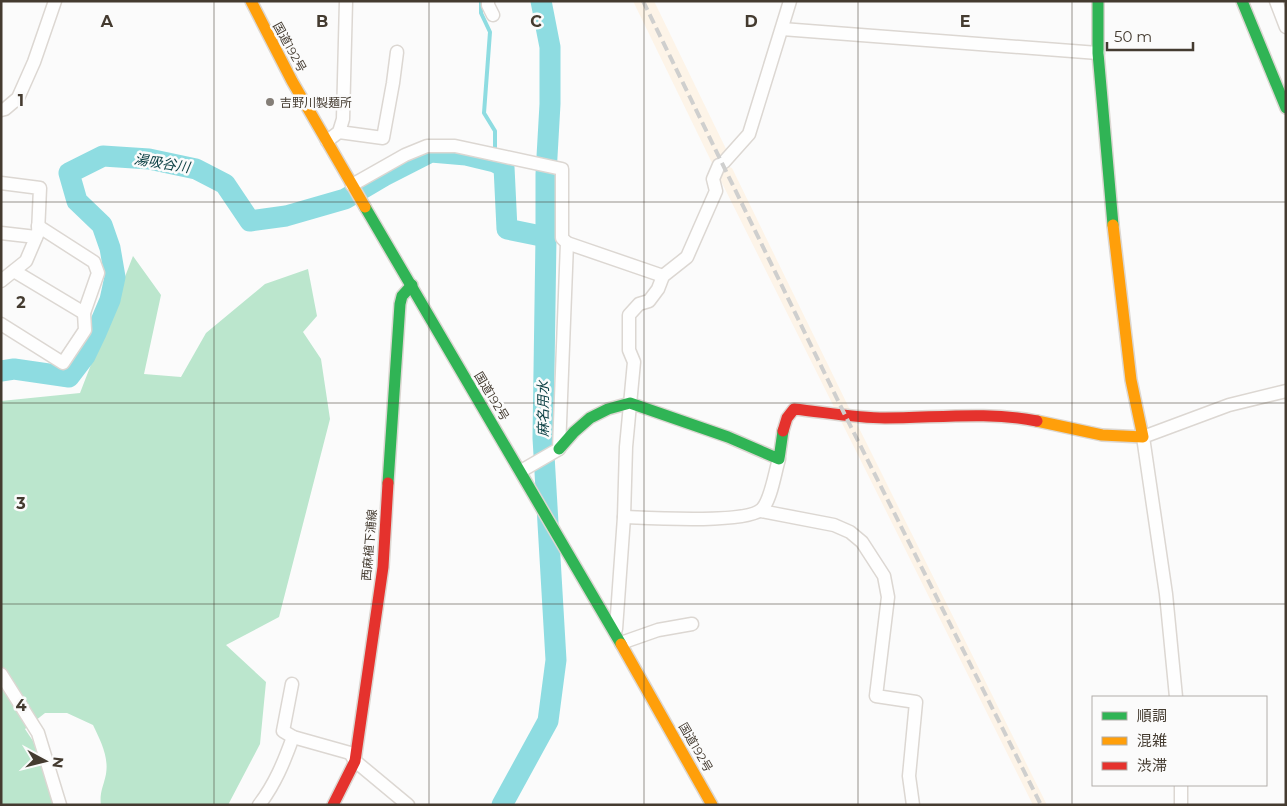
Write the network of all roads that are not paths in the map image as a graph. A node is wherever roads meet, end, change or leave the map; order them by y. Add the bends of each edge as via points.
1 (54, 1) edge
2 (251, 1) edge
3 (346, 1) edge
4 (488, 1) edge
5 (790, 1) edge
6 (1098, 1) edge
7 (1242, 1) edge
8 (1276, 1) edge
9 (493, 15) dead end
10 (1286, 27) edge
11 (782, 29) junction
12 (397, 52) dead end
13 (1098, 53) junction
14 (1286, 108) edge
15 (1, 110) edge
16 (339, 132) junction
17 (327, 141) junction
18 (1, 183) edge
19 (355, 190) junction
20 (37, 232) junction
21 (1, 233) edge
22 (567, 243) junction
23 (14, 271) junction
24 (663, 276) junction
25 (1, 281) edge
26 (412, 286) junction
27 (84, 313) junction
28 (1, 324) edge
29 (1286, 391) edge
30 (630, 403) junction
31 (1143, 438) junction
32 (557, 451) junction
33 (779, 459) junction
34 (520, 471) junction
35 (761, 510) junction
36 (624, 517) junction
37 (692, 624) dead end
38 (618, 638) junction
39 (1, 674) edge
40 (292, 684) dead end
41 (1176, 696) edge
42 (293, 737) junction
43 (354, 761) junction
44 (1181, 786) edge
45 (60, 805) edge
46 (259, 805) edge
47 (333, 805) edge
48 (408, 805) edge
49 (712, 805) edge
50 (913, 805) edge
51 (1181, 805) edge

1 - 15 street via 18,98
2 - 17 main road, 国道192号 via 268,38
3 - 16 street via 344,109
4 - 9 street
5 - 11 street
6 - 13 main road
7 - 14 main road
8 - 10 street
11 - 13 street
11 - 24 street via 749,134 713,178 716,192 687,257
12 - 16 street via 382,138
13 - 31 main road via 1131,380
16 - 17 street
17 - 19 main road, 国道192号
18 - 20 street via 40,188
19 - 22 street via 405,155 427,146 455,146 562,169 562,238
19 - 26 main road, 国道192号
20 - 21 street
20 - 23 street via 26,262
20 - 27 street via 94,262 98,273
22 - 24 street
22 - 32 street
23 - 25 street
23 - 27 street
24 - 30 street via 649,301 639,304 629,315 629,350 634,362
26 - 34 main road, 国道192号
26 - 43 main road, 西麻植下浦線 via 402,296 400,304 383,566
27 - 28 street via 85,330 63,363
29 - 31 street via 1229,405
30 - 32 main road via 585,420
30 - 33 main road via 728,437
30 - 36 street
31 - 33 main road via 1102,435 1018,417 882,418 794,409 786,420
31 - 41 street via 1166,594
32 - 34 street
33 - 35 street via 767,502
34 - 38 main road, 国道192号
35 - 36 street via 747,515 697,520
35 - 50 street via 834,525 850,532 862,542 884,576 888,597 876,696 916,702 909,776
36 - 38 street
37 - 38 street
38 - 49 main road, 国道192号
39 - 45 street via 38,734
40 - 42 street via 283,731
42 - 43 street via 350,753
42 - 46 street via 283,765
43 - 47 main road, 西麻植下浦線
43 - 48 street
44 - 51 street

